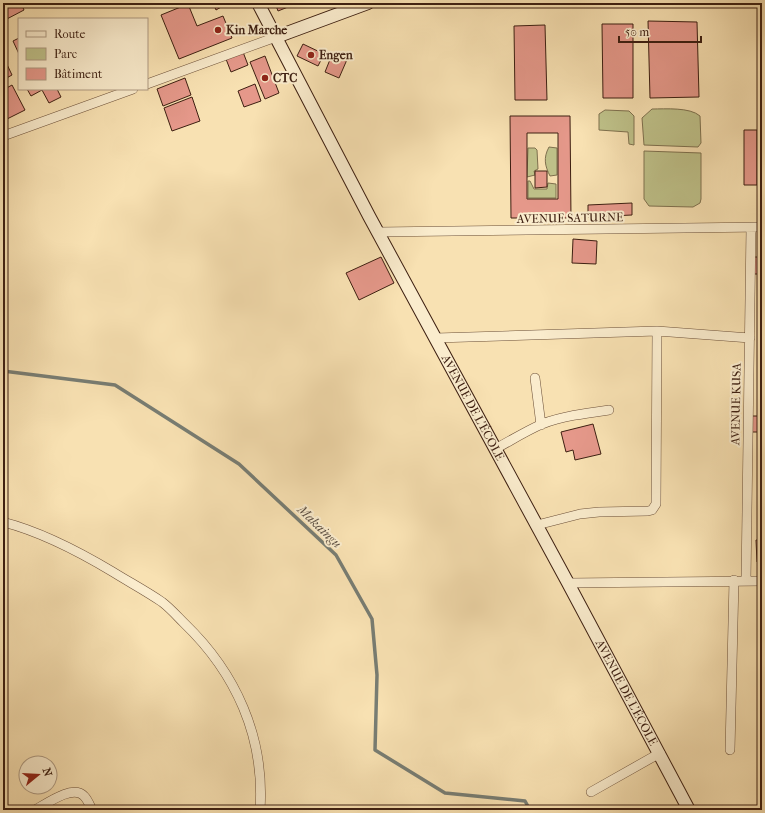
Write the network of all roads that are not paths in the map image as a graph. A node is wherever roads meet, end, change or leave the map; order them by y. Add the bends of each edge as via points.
1 (258, 3) edge
2 (368, 3) edge
3 (276, 36) junction
4 (148, 84) edge
5 (130, 90) edge
6 (3, 136) edge
7 (762, 227) edge
8 (751, 228) junction
9 (378, 232) junction
10 (657, 331) junction
11 (436, 338) junction
12 (750, 338) junction
13 (535, 378) dead end
14 (609, 410) dead end
15 (541, 425) junction
16 (495, 449) junction
17 (3, 522) edge
18 (536, 525) junction
19 (734, 580) junction
20 (746, 581) junction
21 (762, 581) edge
22 (568, 583) junction
23 (730, 750) dead end
24 (660, 753) junction
25 (591, 792) dead end
26 (35, 810) edge
27 (92, 810) edge
28 (260, 810) edge
29 (689, 810) edge

1 - 3 main road, AVENUE DE L'ÉCOLE
2 - 3 main road
3 - 4 street
3 - 9 main road, AVENUE DE L'ÉCOLE
5 - 6 street
7 - 8 street, AVENUE SATURNE
8 - 9 street, AVENUE SATURNE
8 - 12 street, AVENUE KUSA
9 - 11 main road, AVENUE DE L'ÉCOLE
10 - 11 street
10 - 12 street
10 - 18 street via 655,507 648,511 580,514
11 - 16 main road, AVENUE DE L'ÉCOLE
12 - 20 street, AVENUE KUSA
13 - 15 street
14 - 15 street via 577,415
15 - 16 street
16 - 18 main road, AVENUE DE L'ÉCOLE
17 - 28 street via 54,540 102,565 162,603 191,630 224,671 243,704 251,725 261,774
18 - 22 main road, AVENUE DE L'ÉCOLE
19 - 20 street
19 - 22 street
19 - 23 street
20 - 21 street
22 - 24 main road, AVENUE DE L'ÉCOLE
24 - 25 street
24 - 29 main road, AVENUE DE L'ÉCOLE
26 - 27 street via 67,793 75,792 83,795

